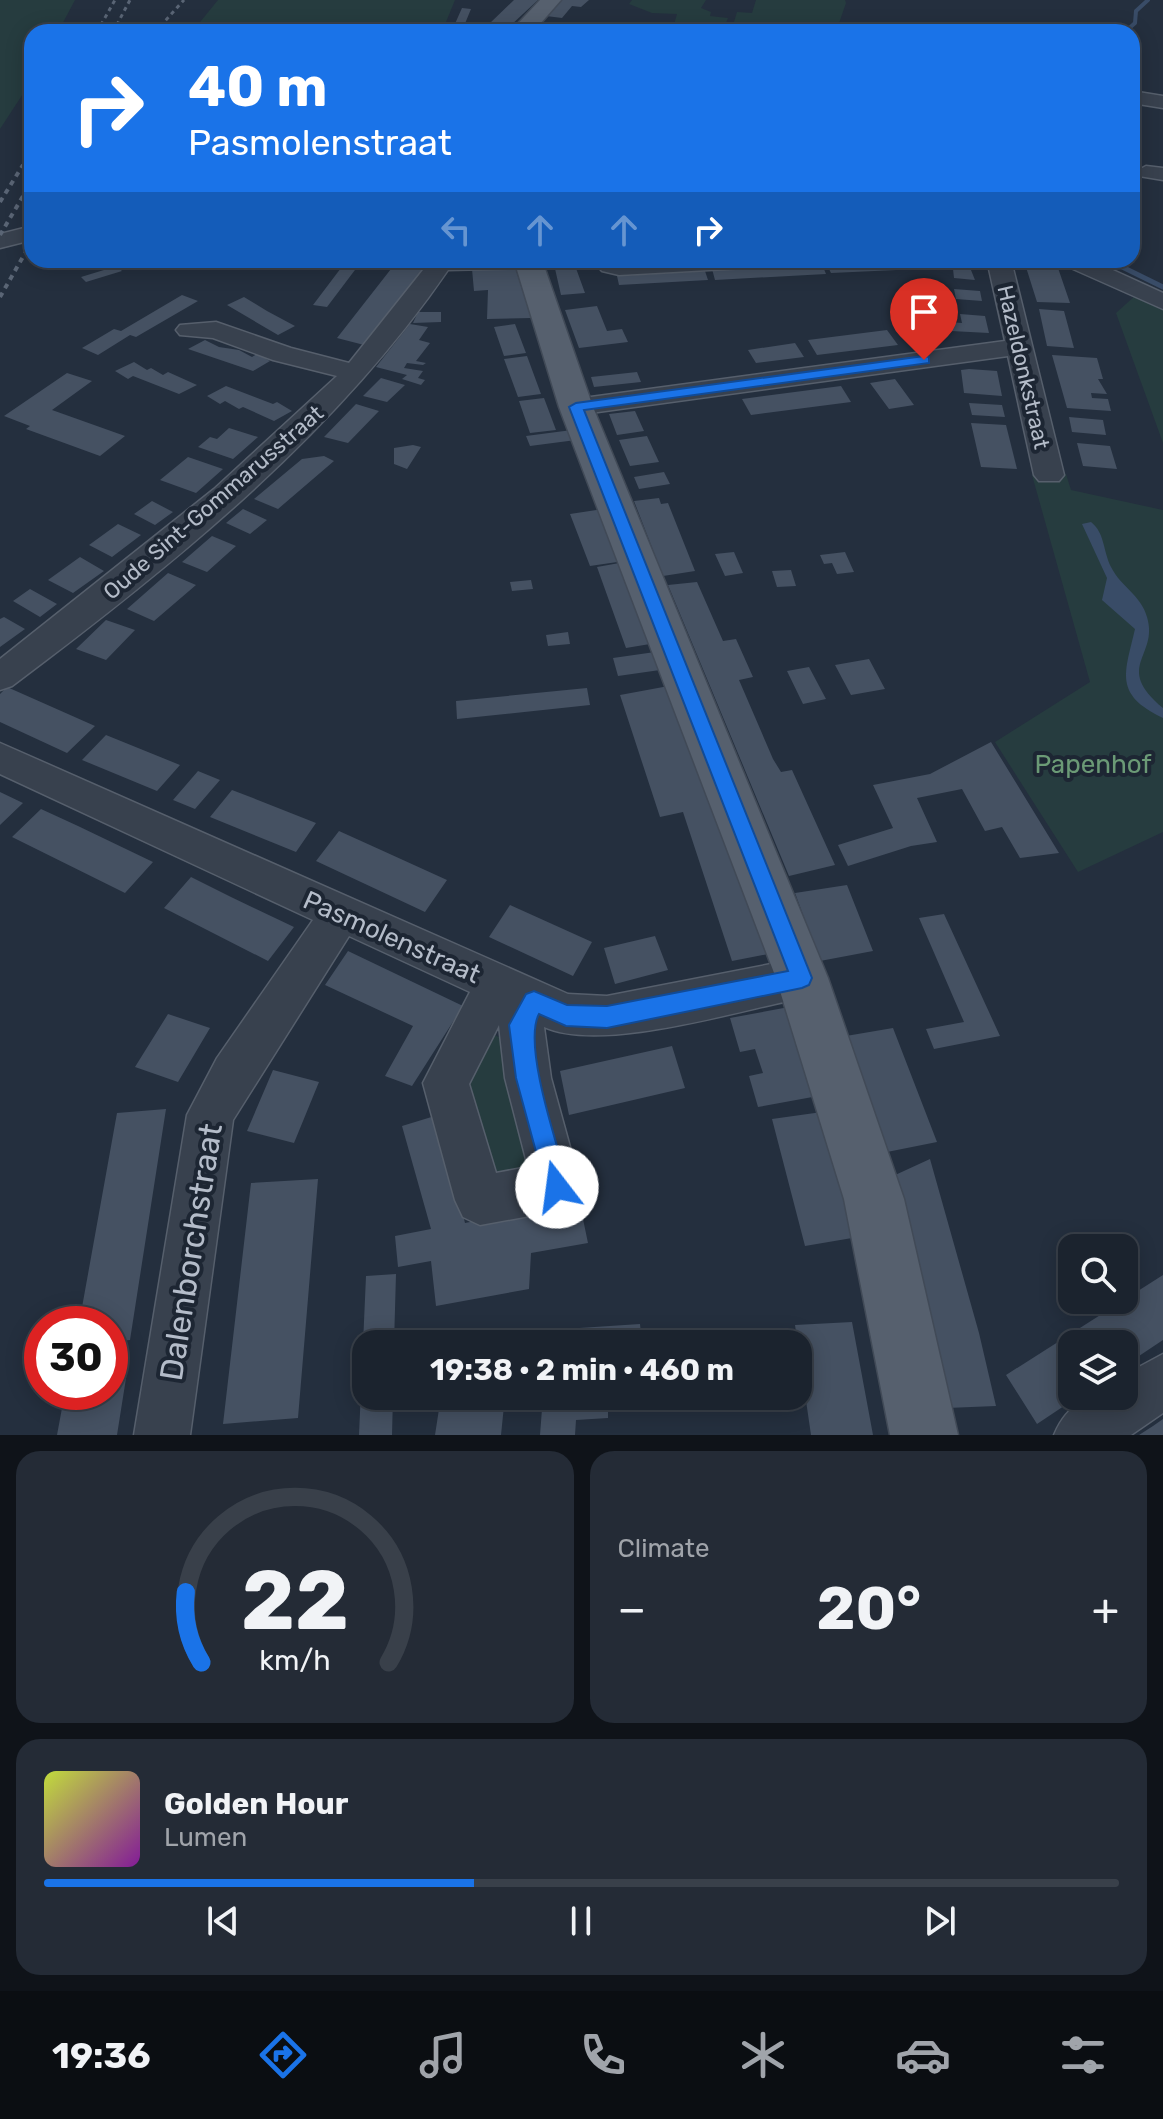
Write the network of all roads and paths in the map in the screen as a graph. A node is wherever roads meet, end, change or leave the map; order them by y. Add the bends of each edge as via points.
1 (551, 0) edge
2 (528, 24) edge
3 (1140, 98) edge
4 (1163, 102) edge
5 (24, 235) edge
6 (0, 241) edge
7 (437, 268) edge
8 (530, 268) edge
9 (1001, 268) edge
10 (1089, 268) edge
11 (1163, 302) edge
12 (189, 330) dead end
13 (1020, 347) junction
14 (356, 373) junction
15 (576, 407) junction
16 (1049, 475) dead end
17 (0, 677) edge
18 (0, 758) edge
19 (341, 914) junction
20 (802, 978) junction
21 (1163, 1381) edge
22 (162, 1435) edge
23 (924, 1435) edge
24 (1082, 1435) edge

1 - 2 main road
3 - 4 street
5 - 6 street
7 - 14 street, Oude Sint-Gommarusstraat
8 - 15 main road
9 - 13 street, Hazeldonkstraat
10 - 11 street
12 - 14 street via 216,330
13 - 15 street
13 - 16 street, Hazeldonkstraat
14 - 17 street, Oude Sint-Gommarusstraat via 256,470 81,618
15 - 20 main road
18 - 19 street, Pasmolenstraat
19 - 20 street, Pasmolenstraat via 566,1015 607,1017
19 - 22 street, Dalenborchstraat via 210,1115
20 - 23 main road via 874,1199
21 - 24 street

